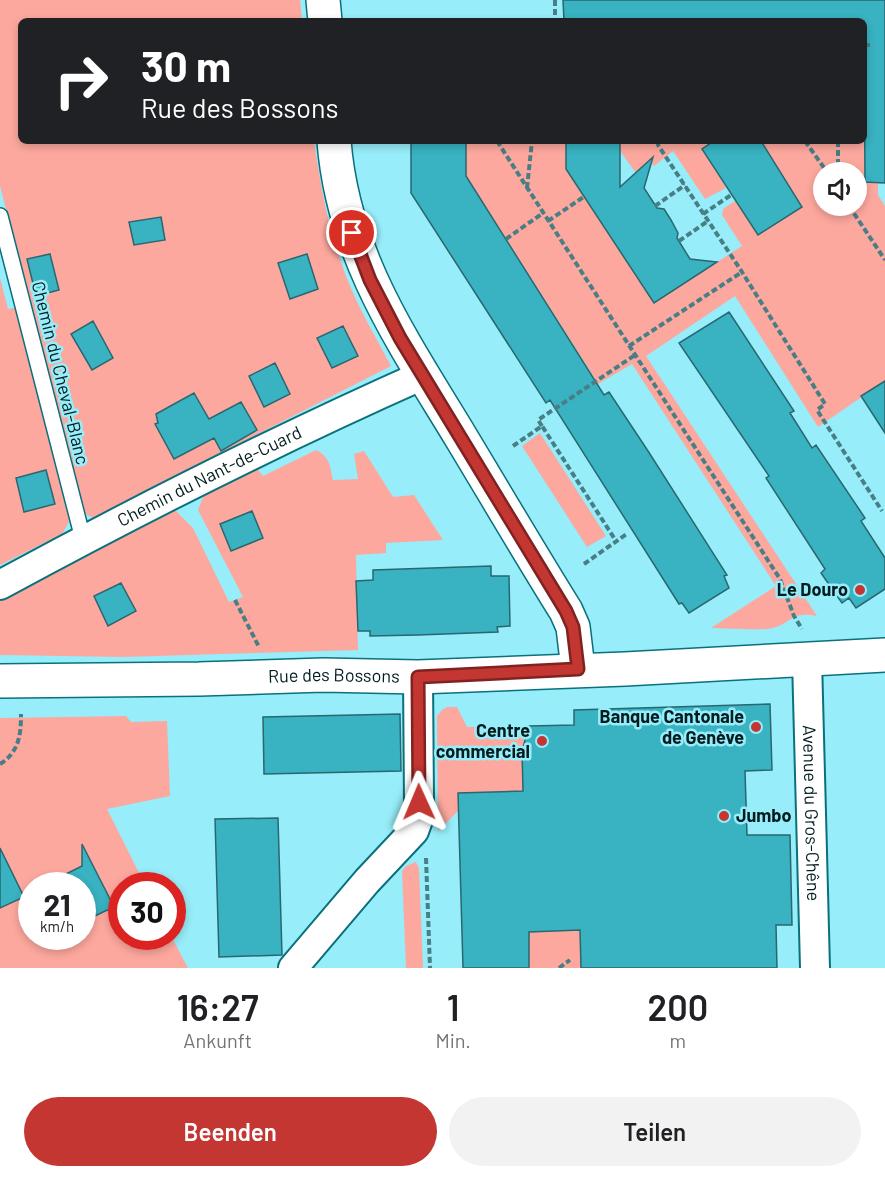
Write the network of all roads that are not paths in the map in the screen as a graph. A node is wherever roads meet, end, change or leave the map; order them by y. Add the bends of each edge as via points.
1 (323, 0) edge
2 (325, 18) edge
3 (334, 144) edge
4 (0, 216) edge
5 (423, 375) junction
6 (83, 539) junction
7 (0, 585) edge
8 (806, 647) junction
9 (885, 655) edge
10 (578, 669) junction
11 (418, 677) junction
12 (0, 681) edge
13 (293, 968) edge
14 (815, 968) edge

1 - 2 street
3 - 5 street via 340,193 370,280
4 - 6 lane, Chemin du Cheval-Blanc
5 - 6 street, Chemin du Nant-de-Cuard via 234,462
5 - 10 street via 566,611 573,627
6 - 7 street, Chemin du Nant-de-Cuard
8 - 9 street, Rue des Bossons
8 - 10 street, Rue des Bossons
8 - 14 street, Avenue du Gros-Chêne
10 - 11 street, Rue des Bossons
11 - 12 street, Rue des Bossons
11 - 13 street via 419,802 414,831

